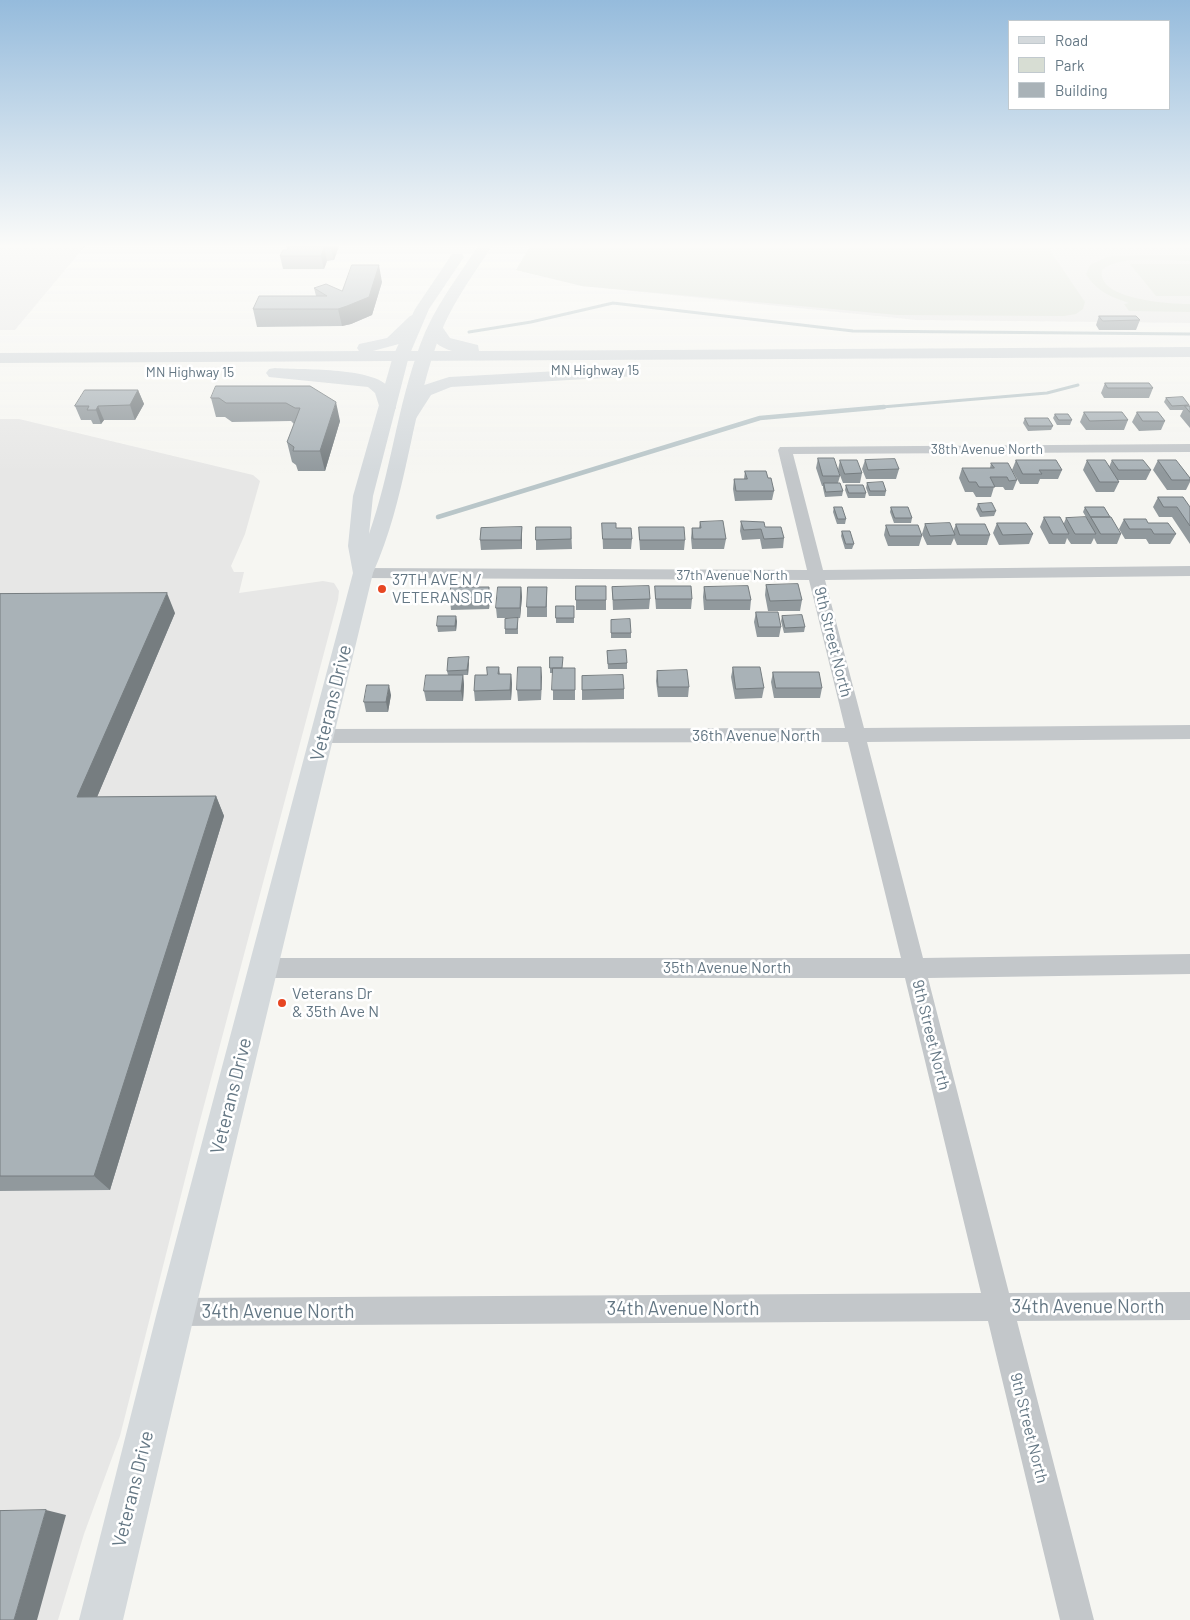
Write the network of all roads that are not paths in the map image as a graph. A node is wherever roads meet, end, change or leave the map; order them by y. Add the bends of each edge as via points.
1 (414, 322) edge
2 (415, 322) edge
3 (438, 322) edge
4 (435, 328) junction
5 (1190, 352) edge
6 (641, 354) junction
7 (191, 357) junction
8 (0, 358) edge
9 (400, 363) junction
10 (422, 363) junction
11 (1190, 368) edge
12 (676, 370) junction
13 (251, 372) junction
14 (0, 373) edge
15 (387, 408) junction
16 (409, 416) junction
17 (785, 450) joint
18 (1188, 452) edge
19 (1190, 571) edge
20 (363, 573) junction
21 (816, 575) junction
22 (1190, 732) edge
23 (322, 736) junction
24 (856, 736) junction
25 (1190, 964) edge
26 (263, 968) junction
27 (914, 968) junction
28 (1190, 1306) edge
29 (999, 1307) junction
30 (176, 1312) junction
31 (101, 1620) edge
32 (1077, 1620) edge

1 - 7 highway via 398,338 375,347
2 - 9 main road, Veterans Drive
3 - 4 main road, Veterans Drive
4 - 6 highway via 436,335 445,342 465,348
4 - 10 main road, Veterans Drive
5 - 6 highway, MN Highway 15
6 - 10 highway, MN Highway 15
7 - 8 highway, MN Highway 15
7 - 9 highway, MN Highway 15
9 - 10 highway, MN Highway 15
9 - 13 highway, MN Highway 15
9 - 15 main road, Veterans Drive
10 - 12 highway, MN Highway 15
10 - 16 main road, Veterans Drive
11 - 12 highway, MN Highway 15
12 - 16 highway via 449,382 424,392
13 - 14 highway, MN Highway 15
13 - 15 highway via 366,380 384,391
15 - 20 main road, Veterans Drive via 363,496 358,546
16 - 20 main road, Veterans Drive via 379,538
17 - 18 street, 38th Avenue North
17 - 21 street, 9th Street North
19 - 21 street, 37th Avenue North
20 - 21 street, 37th Avenue North
20 - 23 main road, Veterans Drive
21 - 24 street, 9th Street North
22 - 24 street, 36th Avenue North
23 - 24 street, 36th Avenue North
23 - 26 main road, Veterans Drive
24 - 27 street, 9th Street North
25 - 27 street, 35th Avenue North
26 - 27 street, 35th Avenue North
26 - 30 main road, Veterans Drive
27 - 29 street, 9th Street North
28 - 29 street, 34th Avenue North
29 - 30 street, 34th Avenue North
29 - 32 street, 9th Street North
30 - 31 main road, Veterans Drive

